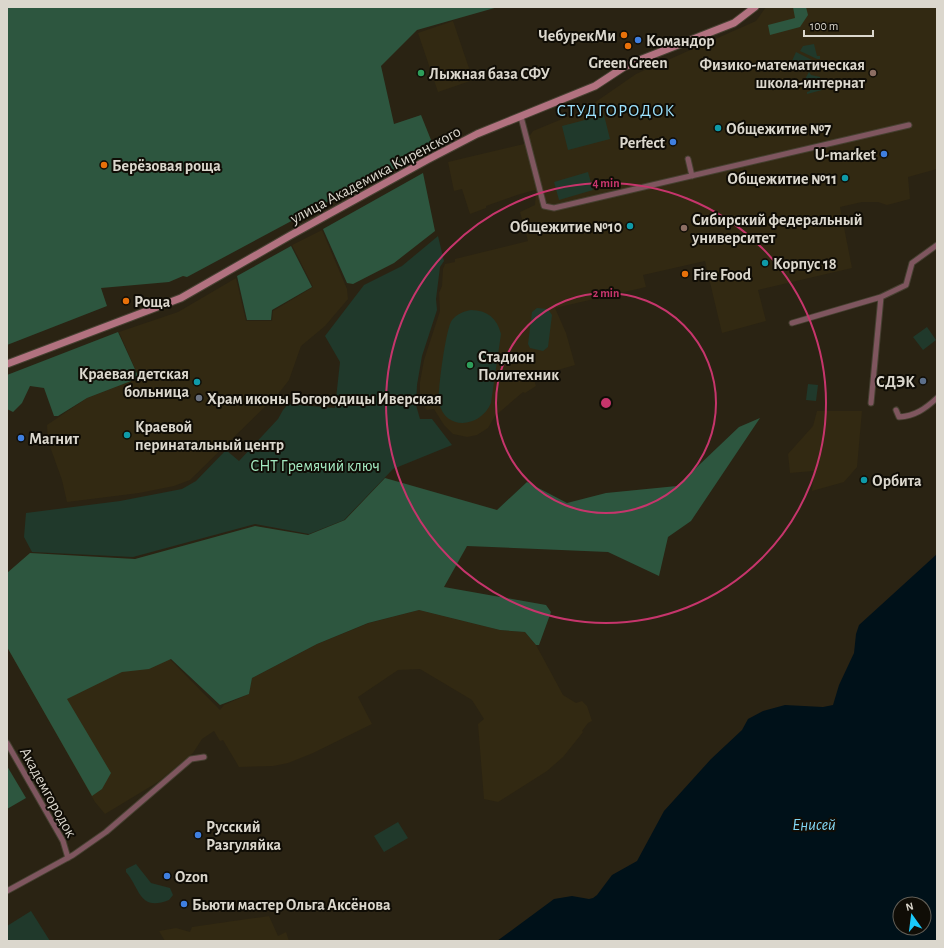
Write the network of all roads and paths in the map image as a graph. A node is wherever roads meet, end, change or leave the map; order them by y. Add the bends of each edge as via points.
1 (755, 7) edge
2 (521, 117) junction
3 (909, 125) dead end
4 (688, 159) dead end
5 (692, 176) junction
6 (937, 244) edge
7 (881, 297) junction
8 (792, 323) dead end
9 (7, 364) edge
10 (937, 398) edge
11 (871, 403) dead end
12 (896, 410) dead end
13 (7, 743) edge
14 (204, 757) dead end
15 (68, 858) junction
16 (7, 891) edge

1 - 2 main road, улица Академика Киренского via 734,23 637,61 595,86
2 - 5 street via 544,206 554,208
2 - 9 main road, улица Академика Киренского via 477,134 427,160 181,298
3 - 5 street
4 - 5 street
6 - 7 street via 912,263 906,285
7 - 8 street
7 - 11 street
10 - 12 street via 922,412 899,417
13 - 15 street, Академгородок via 63,841
14 - 15 street via 191,759 106,832
15 - 16 street, Академгородок

